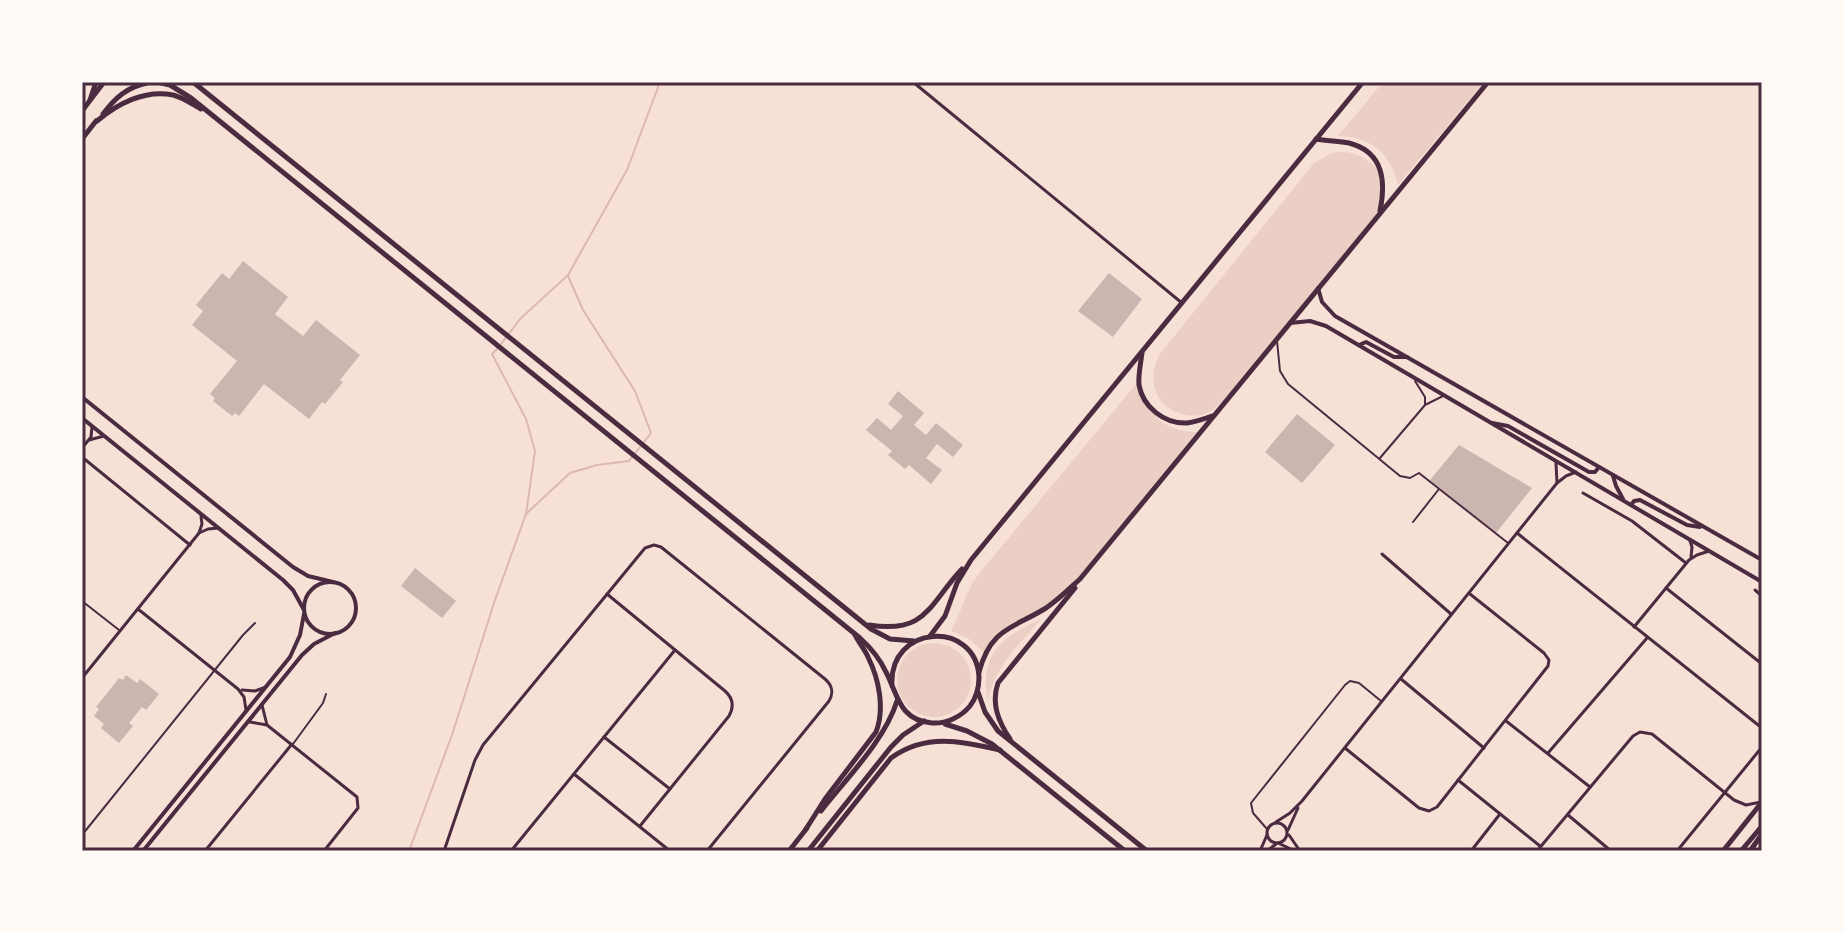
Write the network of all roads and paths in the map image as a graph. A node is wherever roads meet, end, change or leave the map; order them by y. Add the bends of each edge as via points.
1 (96, 82) edge
2 (104, 82) edge
3 (135, 82) edge
4 (152, 82) edge
5 (193, 82) edge
6 (913, 82) edge
7 (1363, 82) edge
8 (1488, 82) edge
9 (88, 104) junction
10 (82, 111) edge
11 (212, 115) junction
12 (97, 121) junction
13 (82, 139) edge
14 (1316, 139) junction
15 (1380, 212) junction
16 (1318, 288) junction
17 (1182, 303) junction
18 (1288, 324) junction
19 (1277, 338) junction
20 (1359, 346) junction
21 (1143, 351) junction
22 (1407, 357) junction
23 (1414, 378) junction
24 (1444, 396) junction
25 (82, 399) edge
26 (1425, 405) junction
27 (1213, 415) junction
28 (82, 418) edge
29 (1490, 423) junction
30 (92, 426) junction
31 (104, 436) junction
32 (89, 440) junction
33 (82, 448) edge
34 (82, 457) edge
35 (1379, 459) junction
36 (1556, 461) junction
37 (1599, 467) junction
38 (1576, 472) junction
39 (1613, 476) junction
40 (1557, 483) junction
41 (1439, 489) junction
42 (1583, 493) dead end
43 (1624, 500) junction
44 (1631, 505) junction
45 (201, 514) junction
46 (1413, 522) dead end
47 (1702, 526) junction
48 (218, 528) junction
49 (199, 533) junction
50 (1517, 533) junction
51 (1688, 538) junction
52 (1509, 543) junction
53 (190, 545) junction
54 (1710, 551) junction
55 (1382, 554) dead end
56 (971, 560) junction
57 (1762, 560) edge
58 (1688, 561) junction
59 (1080, 579) junction
60 (333, 582) junction
61 (1762, 582) edge
62 (1666, 588) junction
63 (1755, 590) dead end
64 (1469, 593) junction
65 (607, 594) junction
66 (1762, 596) edge
67 (82, 601) edge
68 (138, 609) junction
69 (304, 612) junction
70 (1452, 615) junction
71 (255, 623) dead end
72 (865, 624) junction
73 (1634, 627) junction
74 (120, 631) junction
75 (852, 631) junction
76 (335, 633) junction
77 (930, 636) junction
78 (1648, 637) junction
79 (915, 641) junction
80 (675, 650) junction
81 (1762, 664) edge
82 (215, 670) junction
83 (979, 673) junction
84 (82, 678) edge
85 (1400, 679) junction
86 (892, 686) junction
87 (266, 687) junction
88 (238, 689) junction
89 (978, 689) junction
90 (326, 694) dead end
91 (897, 700) junction
92 (1382, 701) junction
93 (262, 705) junction
94 (246, 711) junction
95 (924, 721) junction
96 (1506, 721) junction
97 (247, 723) junction
98 (940, 723) junction
99 (267, 725) junction
100 (1762, 728) edge
101 (604, 737) junction
102 (1012, 743) junction
103 (292, 744) junction
104 (1762, 747) edge
105 (1345, 748) junction
106 (1484, 748) junction
107 (1000, 750) junction
108 (1548, 753) junction
109 (574, 774) junction
110 (1458, 780) junction
111 (1590, 787) junction
112 (670, 789) junction
113 (1724, 794) junction
114 (1302, 801) junction
115 (1762, 802) edge
116 (1500, 814) junction
117 (1567, 815) junction
118 (1276, 822) junction
119 (640, 826) junction
120 (1762, 826) edge
121 (806, 829) junction
122 (1267, 829) junction
123 (1287, 832) junction
124 (1762, 834) edge
125 (82, 835) edge
126 (1267, 835) junction
127 (1278, 843) junction
128 (1539, 849) edge
129 (1724, 849) edge
130 (514, 850) edge
131 (133, 851) edge
132 (143, 851) edge
133 (205, 851) edge
134 (324, 851) edge
135 (444, 851) edge
136 (670, 851) edge
137 (707, 851) edge
138 (789, 851) edge
139 (808, 851) edge
140 (817, 851) edge
141 (1125, 851) edge
142 (1147, 851) edge
143 (1260, 851) edge
144 (1267, 851) edge
145 (1298, 851) edge
146 (1471, 851) edge
147 (1611, 851) edge
148 (1677, 851) edge
149 (1741, 851) edge
150 (1750, 851) edge

1 - 9 main road
2 - 9 main road
3 - 4 main road
4 - 11 main road via 186,93
4 - 12 main road via 118,96
5 - 72 main road
6 - 17 street
7 - 14 main road
8 - 15 main road
9 - 10 main road
11 - 12 main road via 175,95 159,94 126,101
11 - 75 main road
12 - 13 main road
14 - 15 main road via 1354,145 1371,156 1383,179
14 - 17 main road
15 - 16 main road
16 - 18 main road
16 - 22 main road via 1331,313
17 - 21 main road
18 - 19 main road
18 - 20 main road via 1321,324
19 - 27 main road
19 - 35 lane via 1283,378
20 - 22 main road via 1366,342 1394,357
20 - 23 main road
21 - 27 main road via 1139,385 1154,411 1181,423
21 - 56 main road
22 - 37 main road
23 - 24 main road
23 - 26 lane
24 - 26 lane
24 - 29 main road
25 - 60 main road via 293,567
26 - 35 lane
27 - 59 main road
28 - 30 main road
29 - 36 main road
29 - 37 main road via 1508,426 1589,472
30 - 31 main road
30 - 32 street
31 - 32 street
31 - 45 main road
32 - 33 street
34 - 53 street
35 - 41 lane via 1402,477 1419,473
36 - 38 main road
36 - 40 street
37 - 39 main road
38 - 40 street
38 - 43 main road
39 - 43 main road
39 - 47 main road
40 - 50 street
41 - 46 lane
41 - 52 lane
42 - 58 street
43 - 44 main road
44 - 47 main road via 1640,500 1687,525
44 - 51 main road
45 - 48 main road
45 - 49 street
47 - 57 main road
48 - 49 street
48 - 69 main road via 288,585
49 - 53 street
50 - 52 street
50 - 73 street
51 - 54 main road
51 - 58 street
52 - 64 street
53 - 68 street
54 - 58 street
54 - 61 main road
55 - 70 street
56 - 72 main road via 918,619 895,627
56 - 77 main road
58 - 62 street
59 - 83 main road via 1049,606 999,636
59 - 102 main road via 998,683 996,711
60 - 69 main road via 312,589
60 - 76 main road via 347,588 356,603 352,621
62 - 73 street
62 - 81 street
63 - 66 street
64 - 70 street
64 - 96 street via 1548,658 1547,669
65 - 80 street
65 - 135 street via 477,754
65 - 137 street via 645,548 659,546 831,686 829,701
67 - 74 lane
68 - 74 street
68 - 82 street
69 - 76 main road via 319,632
69 - 87 main road via 294,650
70 - 85 street
71 - 82 lane
72 - 79 main road via 890,639
73 - 78 street
74 - 84 street
75 - 86 main road via 874,652
75 - 121 main road via 873,669 881,719
76 - 93 main road via 308,649
77 - 79 main road
77 - 83 main road via 959,642
78 - 100 street
78 - 108 street
79 - 86 main road via 895,663
80 - 101 street
80 - 112 street via 728,693 733,705
82 - 88 street
82 - 125 lane
83 - 89 main road
85 - 92 street
85 - 106 street
86 - 91 main road
87 - 88 street
87 - 94 main road
88 - 94 street
89 - 98 main road via 964,712
89 - 102 main road via 989,719
90 - 103 lane
91 - 95 main road via 908,714
91 - 121 main road via 881,734
92 - 105 street
92 - 122 lane via 1359,683 1345,685 1253,799 1251,811
93 - 97 main road
93 - 99 street
94 - 131 main road
95 - 98 main road
95 - 139 main road via 891,747
96 - 106 street
96 - 108 street
97 - 99 street
97 - 132 main road
98 - 107 main road
99 - 103 street
101 - 109 street
101 - 112 street
102 - 142 main road
103 - 133 street
103 - 134 street via 359,801
104 - 113 street
105 - 110 street via 1422,810 1436,808
105 - 114 street
106 - 110 street
107 - 140 main road via 942,740 903,751 891,758
107 - 141 main road
108 - 111 street
109 - 119 street
109 - 130 street
110 - 116 street
111 - 113 street via 1635,734 1645,731
111 - 117 street
112 - 119 street
113 - 115 street via 1742,804
113 - 148 street
114 - 118 street
114 - 123 street
115 - 129 main road
116 - 128 street
116 - 146 street
117 - 128 street
117 - 147 street
118 - 122 street
118 - 123 street
119 - 136 street
120 - 149 main road
121 - 138 main road
122 - 126 street
123 - 127 street
123 - 145 street
124 - 150 main road
126 - 127 street
126 - 143 street
127 - 144 street
127 - 145 street

